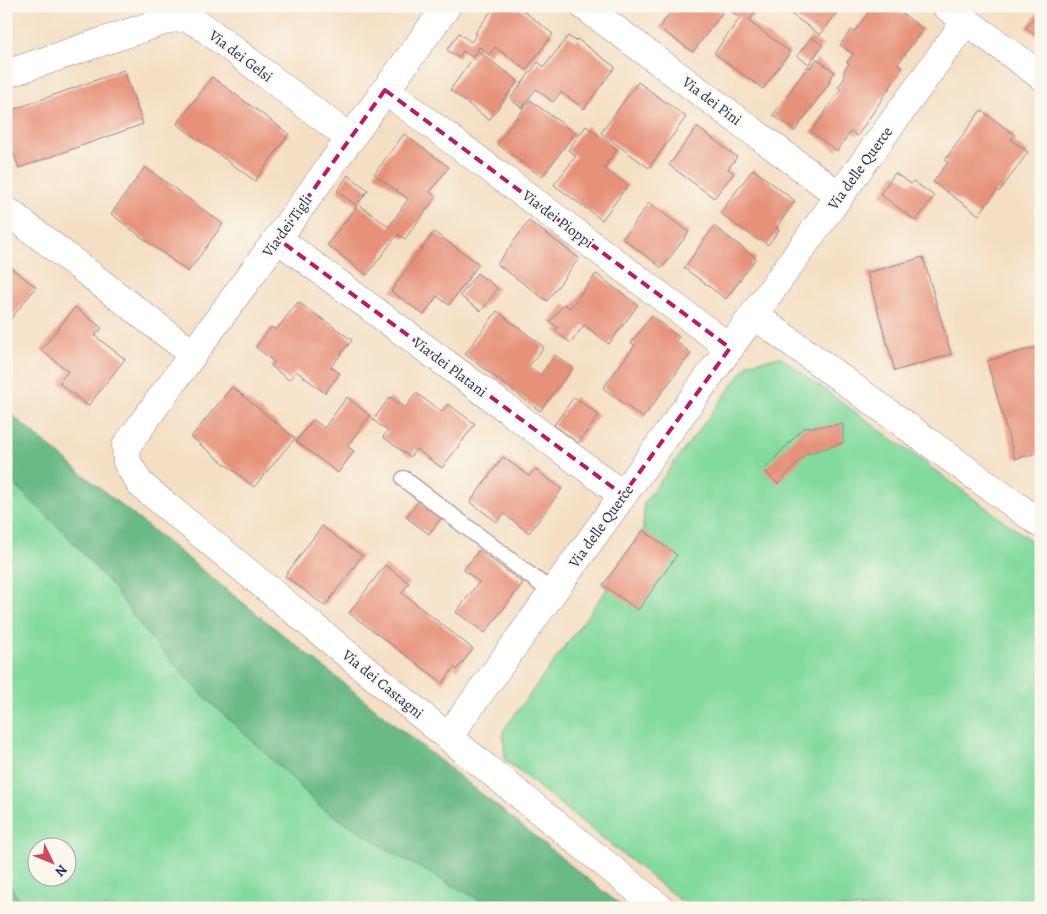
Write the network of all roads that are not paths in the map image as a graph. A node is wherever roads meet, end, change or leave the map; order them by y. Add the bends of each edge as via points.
1 (447, 6) edge
2 (584, 6) edge
3 (956, 14) edge
4 (6, 74) edge
5 (1041, 76) edge
6 (385, 90) junction
7 (351, 139) junction
8 (840, 196) junction
9 (6, 210) edge
10 (278, 239) junction
11 (754, 315) junction
12 (730, 348) junction
13 (193, 354) junction
14 (126, 446) joint
15 (404, 479) dead end
16 (623, 495) junction
17 (1041, 524) edge
18 (553, 593) junction
19 (448, 737) junction
20 (660, 908) edge

1 - 6 street, Via dei Tigli
2 - 8 street, Via dei Pini
3 - 5 street
3 - 8 street, Via delle Querce
4 - 7 street, Via dei Gelsi via 184,17 202,26
6 - 7 street, Via dei Tigli
6 - 12 street, Via dei Pioppi
7 - 10 street, Via dei Tigli
8 - 11 street, Via delle Querce
9 - 13 street
10 - 13 street, Via dei Tigli
10 - 16 street, Via dei Platani
11 - 12 street, Via delle Querce
11 - 17 street
12 - 16 street, Via delle Querce
13 - 14 street, Via dei Tigli
14 - 19 street, Via dei Castagni via 127,462 140,484
15 - 18 lane
16 - 18 street, Via delle Querce
18 - 19 street, Via delle Querce
19 - 20 street, Via dei Castagni

